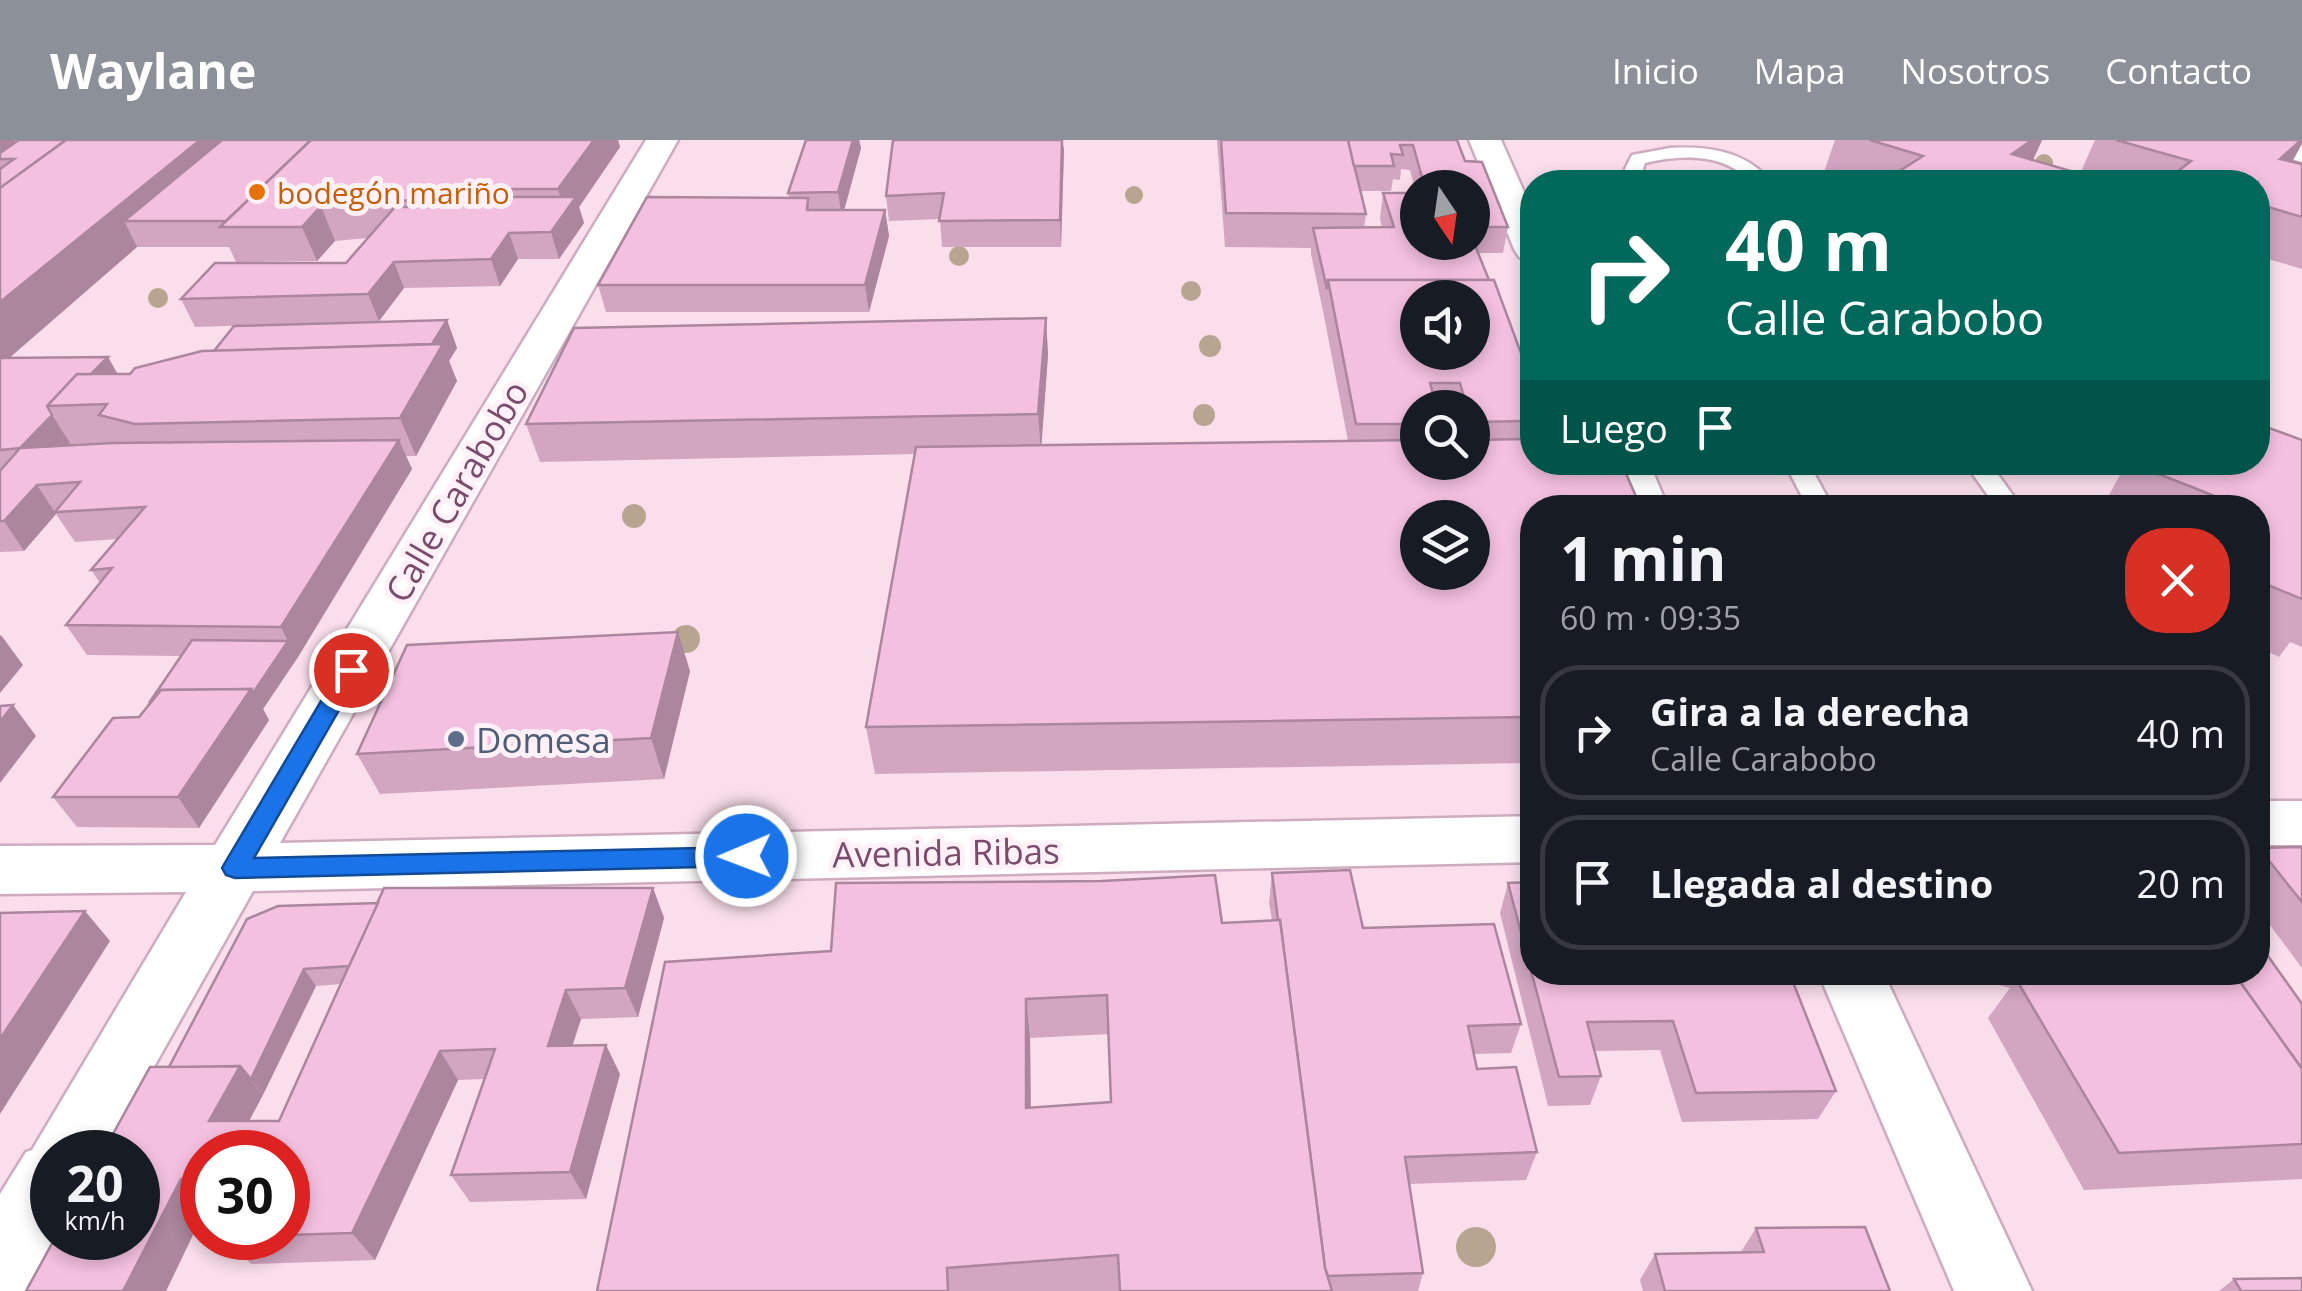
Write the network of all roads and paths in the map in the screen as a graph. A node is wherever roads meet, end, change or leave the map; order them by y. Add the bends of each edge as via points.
1 (662, 140) edge
2 (1485, 140) edge
3 (2285, 140) edge
4 (2302, 152) edge
5 (1634, 170) edge
6 (1747, 170) edge
7 (1520, 221) edge
8 (2302, 822) edge
9 (2270, 823) edge
10 (1520, 839) edge
11 (235, 868) junction
12 (0, 870) edge
13 (1856, 985) edge
14 (79, 1130) edge
15 (30, 1214) edge
16 (0, 1265) edge
17 (1993, 1291) edge

1 - 11 street, Calle Carabobo
2 - 7 street
3 - 4 street
5 - 6 lane via 1638,159 1689,153 1717,155
8 - 9 street
10 - 11 street, Avenida Ribas
11 - 12 street, Avenida Ribas
11 - 14 street, Calle Carabobo
13 - 17 street
15 - 16 street

